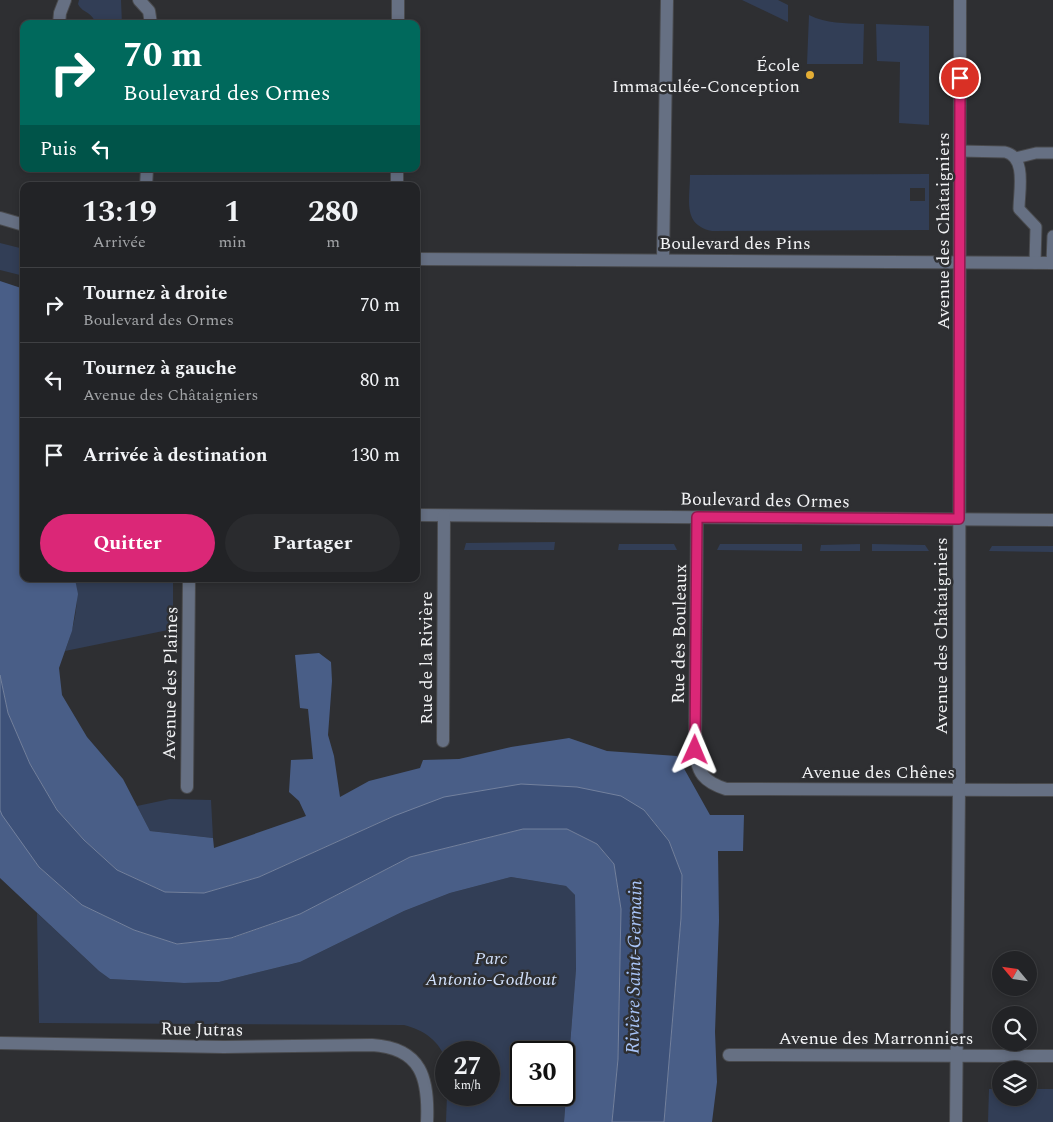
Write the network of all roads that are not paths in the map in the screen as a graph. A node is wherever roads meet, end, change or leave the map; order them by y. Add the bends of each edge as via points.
1 (65, 0) edge
2 (139, 0) edge
3 (398, 0) edge
4 (667, 0) edge
5 (960, 0) edge
6 (59, 20) edge
7 (150, 20) edge
8 (398, 20) edge
9 (960, 151) junction
10 (1053, 153) edge
11 (1016, 158) junction
12 (0, 218) edge
13 (20, 224) edge
14 (1053, 236) edge
15 (420, 259) edge
16 (663, 260) junction
17 (960, 263) junction
18 (1035, 263) junction
19 (1053, 263) edge
20 (420, 515) edge
21 (444, 516) junction
22 (697, 517) junction
23 (959, 519) junction
24 (1053, 520) edge
25 (189, 582) edge
26 (443, 741) dead end
27 (705, 779) joint
28 (187, 787) dead end
29 (959, 789) junction
30 (1053, 790) edge
31 (0, 1043) edge
32 (730, 1055) dead end
33 (956, 1055) junction
34 (1053, 1056) edge
35 (427, 1122) edge
36 (956, 1122) edge

1 - 6 street
2 - 7 street via 148,11
3 - 8 street
4 - 16 street
5 - 9 street, Avenue des Châtaigniers
9 - 11 lane via 1005,152
9 - 17 street, Avenue des Châtaigniers
10 - 11 lane
11 - 18 lane via 1020,169 1019,208 1036,227
12 - 13 street
14 - 19 lane
15 - 16 street, Boulevard des Pins
16 - 17 street, Boulevard des Pins
17 - 18 street, Boulevard des Pins
17 - 23 street, Avenue des Châtaigniers
18 - 19 street, Boulevard des Pins
20 - 21 street, Boulevard des Ormes
21 - 22 street, Boulevard des Ormes
21 - 26 street, Rue de la Rivière
22 - 23 street, Boulevard des Ormes
22 - 27 street, Rue des Bouleaux via 695,750 698,768
23 - 24 street, Boulevard des Ormes
23 - 29 street, Avenue des Châtaigniers
25 - 28 street, Avenue des Plaines
27 - 29 street, Avenue des Chênes via 726,789
29 - 30 street, Avenue des Chênes
29 - 33 street, Avenue des Châtaigniers
31 - 35 street, Rue Jutras via 387,1047 402,1052 424,1078
32 - 33 street, Avenue des Marronniers
33 - 34 street, Avenue des Marronniers
33 - 36 street, Avenue des Châtaigniers

